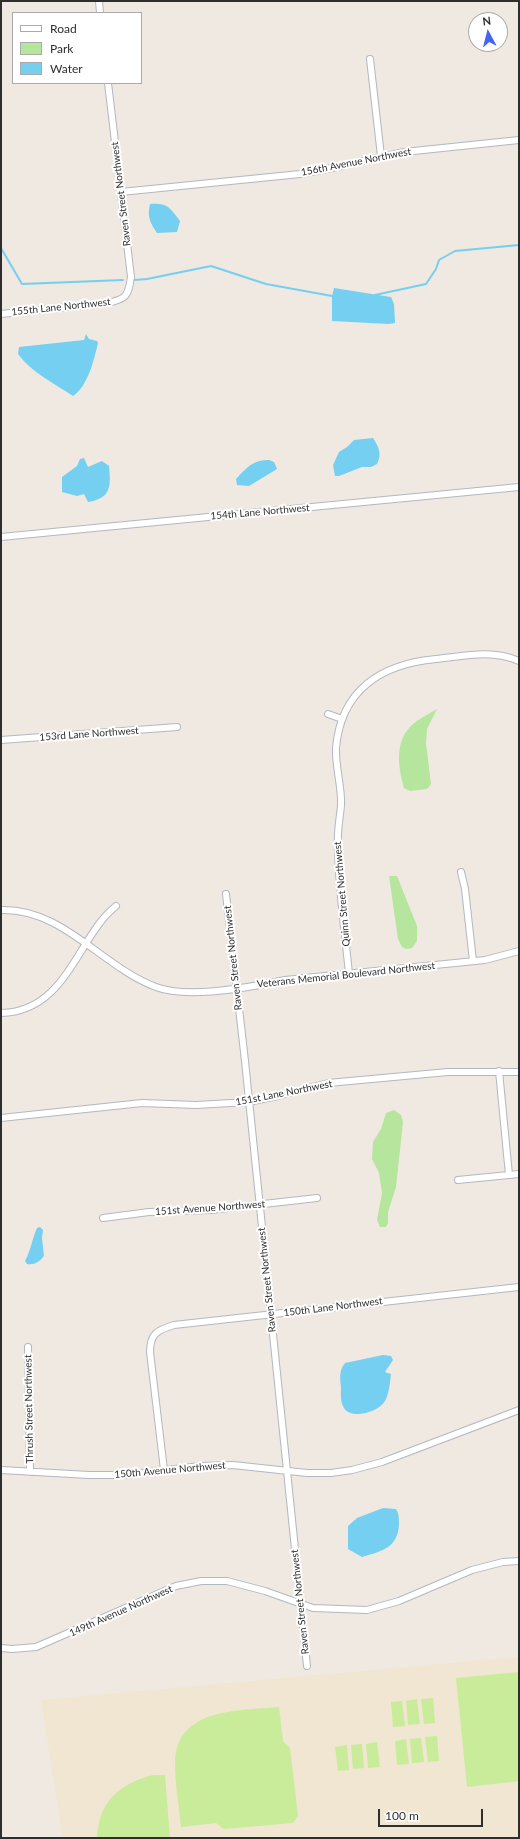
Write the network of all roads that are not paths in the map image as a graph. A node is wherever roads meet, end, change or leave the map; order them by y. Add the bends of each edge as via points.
1 (99, 1) edge
2 (100, 12) edge
3 (370, 59) dead end
4 (108, 84) edge
5 (519, 140) edge
6 (381, 156) junction
7 (121, 192) junction
8 (120, 301) joint
9 (1, 314) edge
10 (519, 487) edge
11 (1, 537) edge
12 (519, 661) edge
13 (328, 714) dead end
14 (342, 719) junction
15 (177, 727) dead end
16 (1, 740) edge
17 (461, 872) dead end
18 (226, 894) dead end
19 (116, 906) dead end
20 (1, 910) edge
21 (86, 944) junction
22 (519, 951) edge
23 (473, 961) junction
24 (349, 974) junction
25 (236, 987) junction
26 (1, 1013) edge
27 (499, 1071) junction
28 (519, 1072) edge
29 (248, 1102) junction
30 (1, 1118) edge
31 (519, 1174) edge
32 (509, 1175) junction
33 (458, 1180) dead end
34 (317, 1198) dead end
35 (260, 1206) junction
36 (103, 1218) dead end
37 (519, 1286) edge
38 (271, 1314) junction
39 (28, 1347) dead end
40 (519, 1410) edge
41 (1, 1470) edge
42 (164, 1470) junction
43 (287, 1471) junction
44 (30, 1472) junction
45 (519, 1561) edge
46 (300, 1604) junction
47 (1, 1648) edge
48 (307, 1666) dead end

1 - 2 street
3 - 6 street
4 - 7 street, Raven Street Northwest
5 - 6 street, 156th Avenue Northwest
6 - 7 street, 156th Avenue Northwest via 300,174
7 - 8 street, Raven Street Northwest via 131,277 125,298
8 - 9 street, 155th Lane Northwest
10 - 11 street, 154th Lane Northwest
12 - 14 street via 492,653 415,660 392,668 363,686
13 - 14 street
14 - 24 street, Quinn Street Northwest via 336,749 341,804 338,844
15 - 16 street, 153rd Lane Northwest
17 - 23 street
18 - 25 street, Raven Street Northwest
19 - 21 street via 99,924
20 - 21 street, Veterans Memorial Boulevard Northwest via 38,915
21 - 25 street, Veterans Memorial Boulevard Northwest via 134,976 158,988 184,992
21 - 26 street via 55,989 35,1003
22 - 23 street, Veterans Memorial Boulevard Northwest
23 - 24 street, Veterans Memorial Boulevard Northwest
24 - 25 street, Veterans Memorial Boulevard Northwest
25 - 29 street, Raven Street Northwest
27 - 28 street, 151st Lane Northwest
27 - 29 street, 151st Lane Northwest via 448,1072 328,1084
27 - 32 street
29 - 30 street, 151st Lane Northwest via 196,1105 142,1103
29 - 35 street, Raven Street Northwest
31 - 32 street
32 - 33 street
34 - 35 street, 151st Avenue Northwest
35 - 36 street, 151st Avenue Northwest via 149,1212
35 - 38 street, Raven Street Northwest
37 - 38 street, 150th Lane Northwest
38 - 42 street, 150th Lane Northwest via 174,1325 160,1329 152,1338 150,1352
38 - 43 street, Raven Street Northwest
39 - 44 street, Thrush Street Northwest
40 - 43 street, 150th Avenue Northwest via 382,1462 352,1470 331,1473
41 - 44 street, 150th Avenue Northwest
42 - 43 street, 150th Avenue Northwest via 233,1465
42 - 44 street, 150th Avenue Northwest via 125,1475
43 - 46 street, Raven Street Northwest
45 - 46 street, 149th Avenue Northwest via 503,1562 472,1570 399,1601 367,1610 313,1608
46 - 47 street, 149th Avenue Northwest via 227,1581 201,1582 176,1586 36,1647
46 - 48 street, Raven Street Northwest

